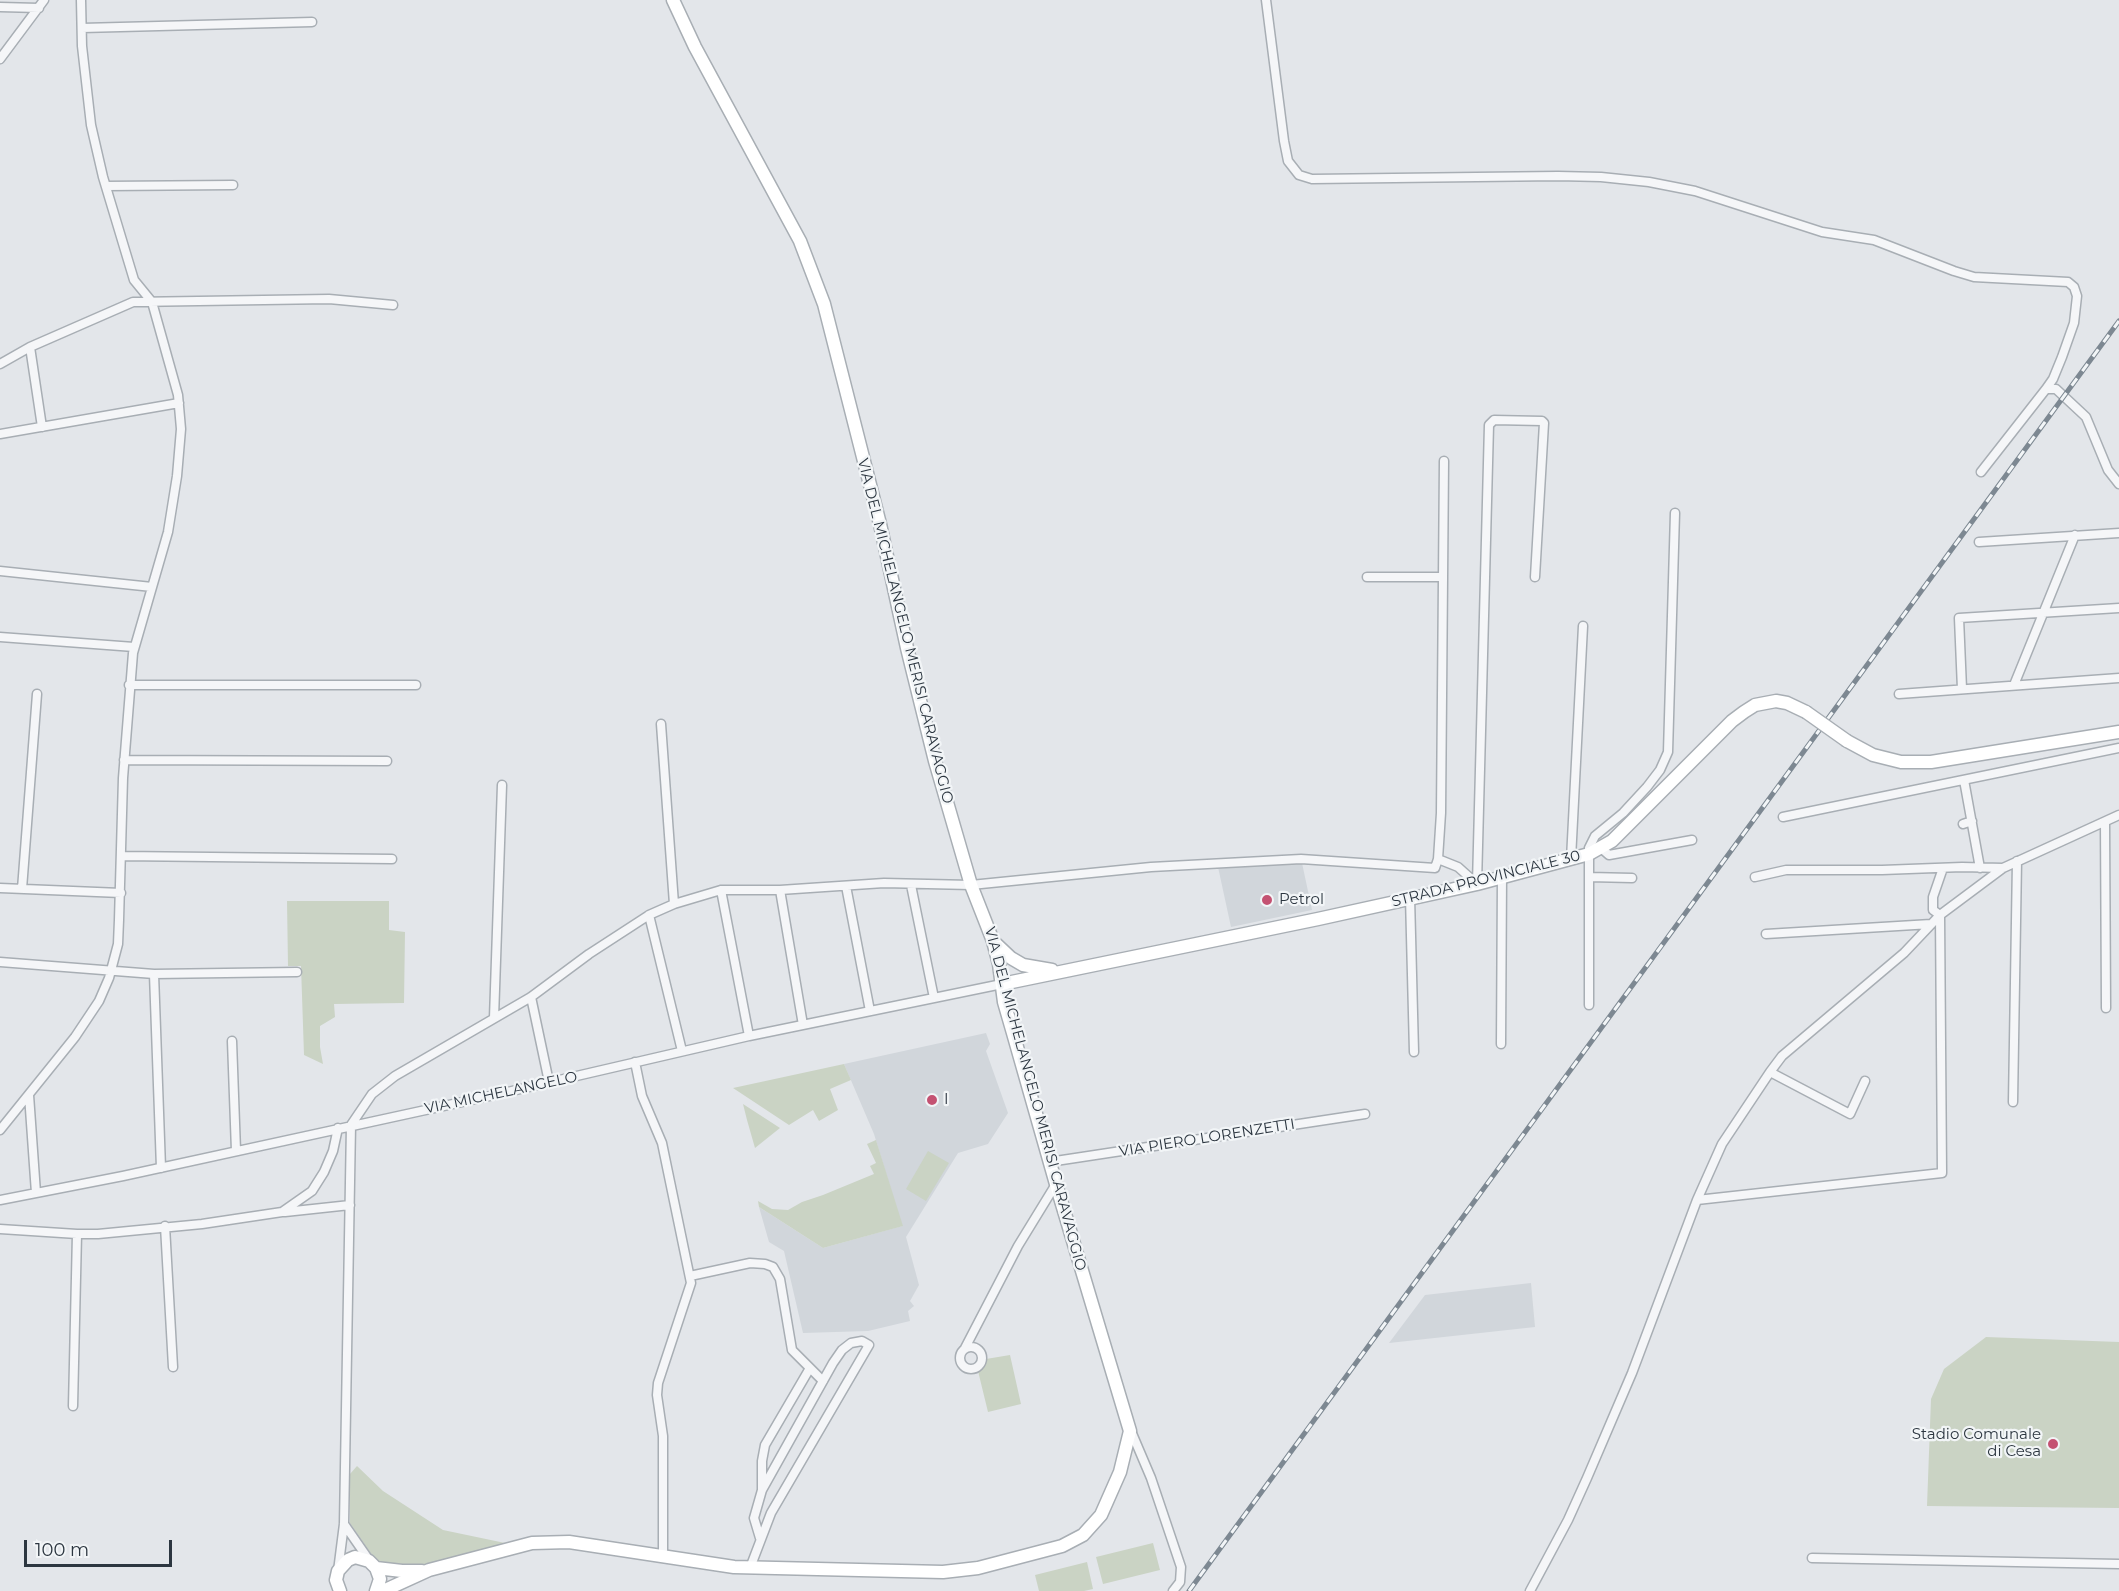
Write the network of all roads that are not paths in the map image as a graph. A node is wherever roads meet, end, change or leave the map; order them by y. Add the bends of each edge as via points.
1 (81, 0) edge
2 (673, 0) edge
3 (1266, 0) edge
4 (42, 4) edge
5 (0, 7) edge
6 (312, 21) dead end
7 (82, 28) junction
8 (0, 58) edge
9 (232, 185) dead end
10 (106, 186) junction
11 (152, 302) junction
12 (393, 304) dead end
13 (30, 347) junction
14 (0, 364) edge
15 (2046, 389) junction
16 (179, 403) junction
17 (42, 427) junction
18 (0, 434) edge
19 (1444, 461) dead end
20 (1981, 472) dead end
21 (2119, 484) edge
22 (1675, 513) dead end
23 (2119, 532) edge
24 (2075, 535) junction
25 (1979, 542) dead end
26 (0, 571) edge
27 (1367, 577) dead end
28 (1442, 577) junction
29 (1535, 577) dead end
30 (152, 587) junction
31 (2119, 608) edge
32 (2044, 613) junction
33 (1583, 626) dead end
34 (0, 637) edge
35 (134, 647) junction
36 (2119, 678) edge
37 (129, 685) junction
38 (417, 685) dead end
39 (2014, 685) junction
40 (1962, 689) junction
41 (37, 694) dead end
42 (1899, 694) dead end
43 (661, 724) dead end
44 (2119, 732) edge
45 (2119, 748) edge
46 (124, 759) junction
47 (387, 761) dead end
48 (1964, 780) junction
49 (502, 785) dead end
50 (2119, 815) edge
51 (1783, 817) dead end
52 (2105, 822) junction
53 (1692, 840) dead end
54 (1601, 848) junction
55 (1589, 854) junction
56 (121, 856) junction
57 (392, 859) dead end
58 (1438, 859) junction
59 (1571, 859) junction
60 (2017, 861) junction
61 (1943, 868) junction
62 (1980, 868) junction
63 (2003, 868) junction
64 (1589, 877) junction
65 (1755, 877) dead end
66 (1502, 878) junction
67 (1632, 878) dead end
68 (1477, 884) junction
69 (846, 885) junction
70 (911, 885) junction
71 (971, 885) junction
72 (0, 888) edge
73 (22, 889) junction
74 (721, 890) junction
75 (780, 890) junction
76 (121, 893) junction
77 (1410, 897) junction
78 (674, 904) junction
79 (649, 915) junction
80 (1940, 915) junction
81 (1931, 924) junction
82 (1766, 934) dead end
83 (993, 941) junction
84 (0, 962) edge
85 (111, 970) junction
86 (297, 972) dead end
87 (1059, 972) junction
88 (154, 974) junction
89 (1002, 984) junction
90 (531, 997) junction
91 (934, 998) junction
92 (1589, 1005) dead end
93 (2106, 1008) dead end
94 (870, 1011) junction
95 (494, 1018) junction
96 (803, 1024) junction
97 (749, 1036) junction
98 (232, 1041) dead end
99 (1501, 1044) dead end
100 (682, 1052) junction
101 (1414, 1052) dead end
102 (634, 1062) junction
103 (1770, 1072) junction
104 (1865, 1081) dead end
105 (549, 1082) junction
106 (29, 1095) junction
107 (2013, 1102) dead end
108 (1365, 1114) dead end
109 (351, 1125) junction
110 (2, 1126) edge
111 (338, 1128) junction
112 (236, 1151) junction
113 (1049, 1162) junction
114 (161, 1167) junction
115 (1056, 1184) junction
116 (36, 1193) junction
117 (0, 1200) edge
118 (1697, 1200) junction
119 (350, 1205) junction
120 (282, 1212) junction
121 (165, 1226) junction
122 (0, 1229) edge
123 (77, 1234) junction
124 (690, 1276) junction
125 (965, 1348) dead end
126 (173, 1368) dead end
127 (810, 1368) junction
128 (823, 1381) junction
129 (73, 1406) dead end
130 (1130, 1431) junction
131 (762, 1490) junction
132 (344, 1524) junction
133 (760, 1538) junction
134 (663, 1557) junction
135 (1812, 1558) dead end
136 (373, 1564) junction
137 (2119, 1564) edge
138 (750, 1568) junction
139 (429, 1570) junction
140 (336, 1583) edge
141 (376, 1591) edge
142 (383, 1591) edge
143 (1173, 1591) edge
144 (1530, 1591) edge

1 - 7 street
2 - 71 street, VIA DEL MICHELANGELO MERISI CARAVAGGIO via 800,241 824,303 918,693
3 - 15 street via 1284,141 1288,160 1299,175 1312,179 1558,176 1649,182 1695,191 1822,232 1874,240 1974,277 2068,282 2077,296 2074,324
4 - 5 street
4 - 8 street
6 - 7 street
7 - 10 street via 91,125
9 - 10 street
10 - 11 street via 134,280
11 - 12 street via 330,300
11 - 13 street via 133,302
11 - 16 street
13 - 14 street
13 - 17 street
15 - 20 street
15 - 21 street via 2056,389 2086,417 2108,470
16 - 17 street
16 - 30 street via 177,476 168,532
17 - 18 street
19 - 28 street
22 - 55 street via 1668,752 1660,770 1641,794 1595,836
23 - 24 street
24 - 25 street
24 - 32 street
26 - 30 street
27 - 28 street
28 - 58 street
29 - 68 street via 1544,423 1494,420 1490,425
30 - 35 street
31 - 32 street
32 - 39 street
32 - 40 street via 1959,618
33 - 59 street
34 - 35 street
35 - 37 street
36 - 39 street
37 - 38 street
37 - 46 street
39 - 40 street
40 - 42 street
41 - 73 street
43 - 78 street
44 - 54 street, STRADA PROVINCIALE 30, bridge via 1931,762 1900,762 1873,755 1787,703 1755,705 1732,721
45 - 48 street
46 - 47 street
46 - 56 street
48 - 51 street
48 - 62 street via 1967,823
49 - 95 street
50 - 52 street
52 - 60 street
52 - 93 street
53 - 54 street via 1609,855
54 - 55 street, STRADA PROVINCIALE 30
55 - 59 street, STRADA PROVINCIALE 30
55 - 64 street
56 - 57 street
56 - 76 street
58 - 68 street via 1458,867
58 - 71 street via 1435,868 1301,859 1151,867
59 - 66 street, STRADA PROVINCIALE 30
60 - 63 street
60 - 107 street
61 - 62 street
61 - 65 street via 1786,870
61 - 80 street via 1933,897 1933,910
62 - 63 street
63 - 80 street
64 - 67 street
64 - 92 street
66 - 68 street, STRADA PROVINCIALE 30
66 - 99 street
68 - 77 street, STRADA PROVINCIALE 30
69 - 70 street
69 - 75 street
69 - 94 street
70 - 71 street
70 - 91 street
71 - 83 street, VIA DEL MICHELANGELO MERISI CARAVAGGIO
72 - 73 street
73 - 76 street
74 - 75 street
74 - 78 street
74 - 97 street
75 - 96 street
76 - 85 street via 118,944
77 - 87 street, STRADA PROVINCIALE 30
77 - 101 street
78 - 79 street
79 - 90 street
79 - 100 street
80 - 81 street
80 - 118 street via 1942,1173
81 - 82 street
81 - 103 street via 1904,953 1782,1056
83 - 87 street via 1023,965
83 - 89 street, VIA DEL MICHELANGELO MERISI CARAVAGGIO
84 - 85 street
85 - 88 street
85 - 106 street via 99,1001
86 - 88 street
87 - 89 street, STRADA PROVINCIALE 30
88 - 114 street
89 - 91 street, VIA MICHELANGELO
89 - 113 street, VIA DEL MICHELANGELO MERISI CARAVAGGIO
90 - 95 street
90 - 105 street
91 - 94 street, VIA MICHELANGELO
94 - 96 street, VIA MICHELANGELO
95 - 109 street via 395,1076 372,1094
96 - 97 street, VIA MICHELANGELO
97 - 100 street, VIA MICHELANGELO
98 - 112 street
100 - 102 street, VIA MICHELANGELO
102 - 105 street, VIA MICHELANGELO
102 - 124 street via 642,1096 662,1143
103 - 104 street via 1850,1114
103 - 118 street via 1722,1144
105 - 109 street, VIA MICHELANGELO
106 - 110 street
106 - 116 street
108 - 113 street, VIA PIERO LORENZETTI
109 - 111 street, VIA MICHELANGELO
109 - 119 street
111 - 112 street, VIA MICHELANGELO
111 - 120 street via 333,1151 312,1191
112 - 114 street, VIA MICHELANGELO
113 - 115 street, VIA DEL MICHELANGELO MERISI CARAVAGGIO
114 - 116 street, VIA MICHELANGELO
115 - 125 street via 1018,1246
115 - 130 street, VIA DEL MICHELANGELO MERISI CARAVAGGIO
116 - 117 street, VIA MICHELANGELO
118 - 144 street via 1632,1373 1587,1478
119 - 120 street
119 - 132 street
120 - 121 street
121 - 123 street
121 - 126 street
122 - 123 street
123 - 129 street
124 - 127 street via 750,1263 773,1267 780,1279 792,1350
124 - 134 street via 658,1383 663,1436
127 - 128 street
127 - 131 street via 765,1445
128 - 131 street
128 - 133 street via 842,1350 861,1341 869,1345
130 - 138 street via 1120,1472 1101,1515 1083,1535 1062,1546 978,1569 943,1572 888,1566
130 - 143 street via 1151,1478 1181,1567 1180,1582
131 - 133 street via 754,1518
132 - 136 street
132 - 140 street
133 - 138 street
134 - 138 street
134 - 139 street via 569,1542 532,1543
135 - 137 street
136 - 139 street via 402,1571
136 - 140 street via 362,1558 348,1560
136 - 141 street via 380,1579
139 - 142 street

